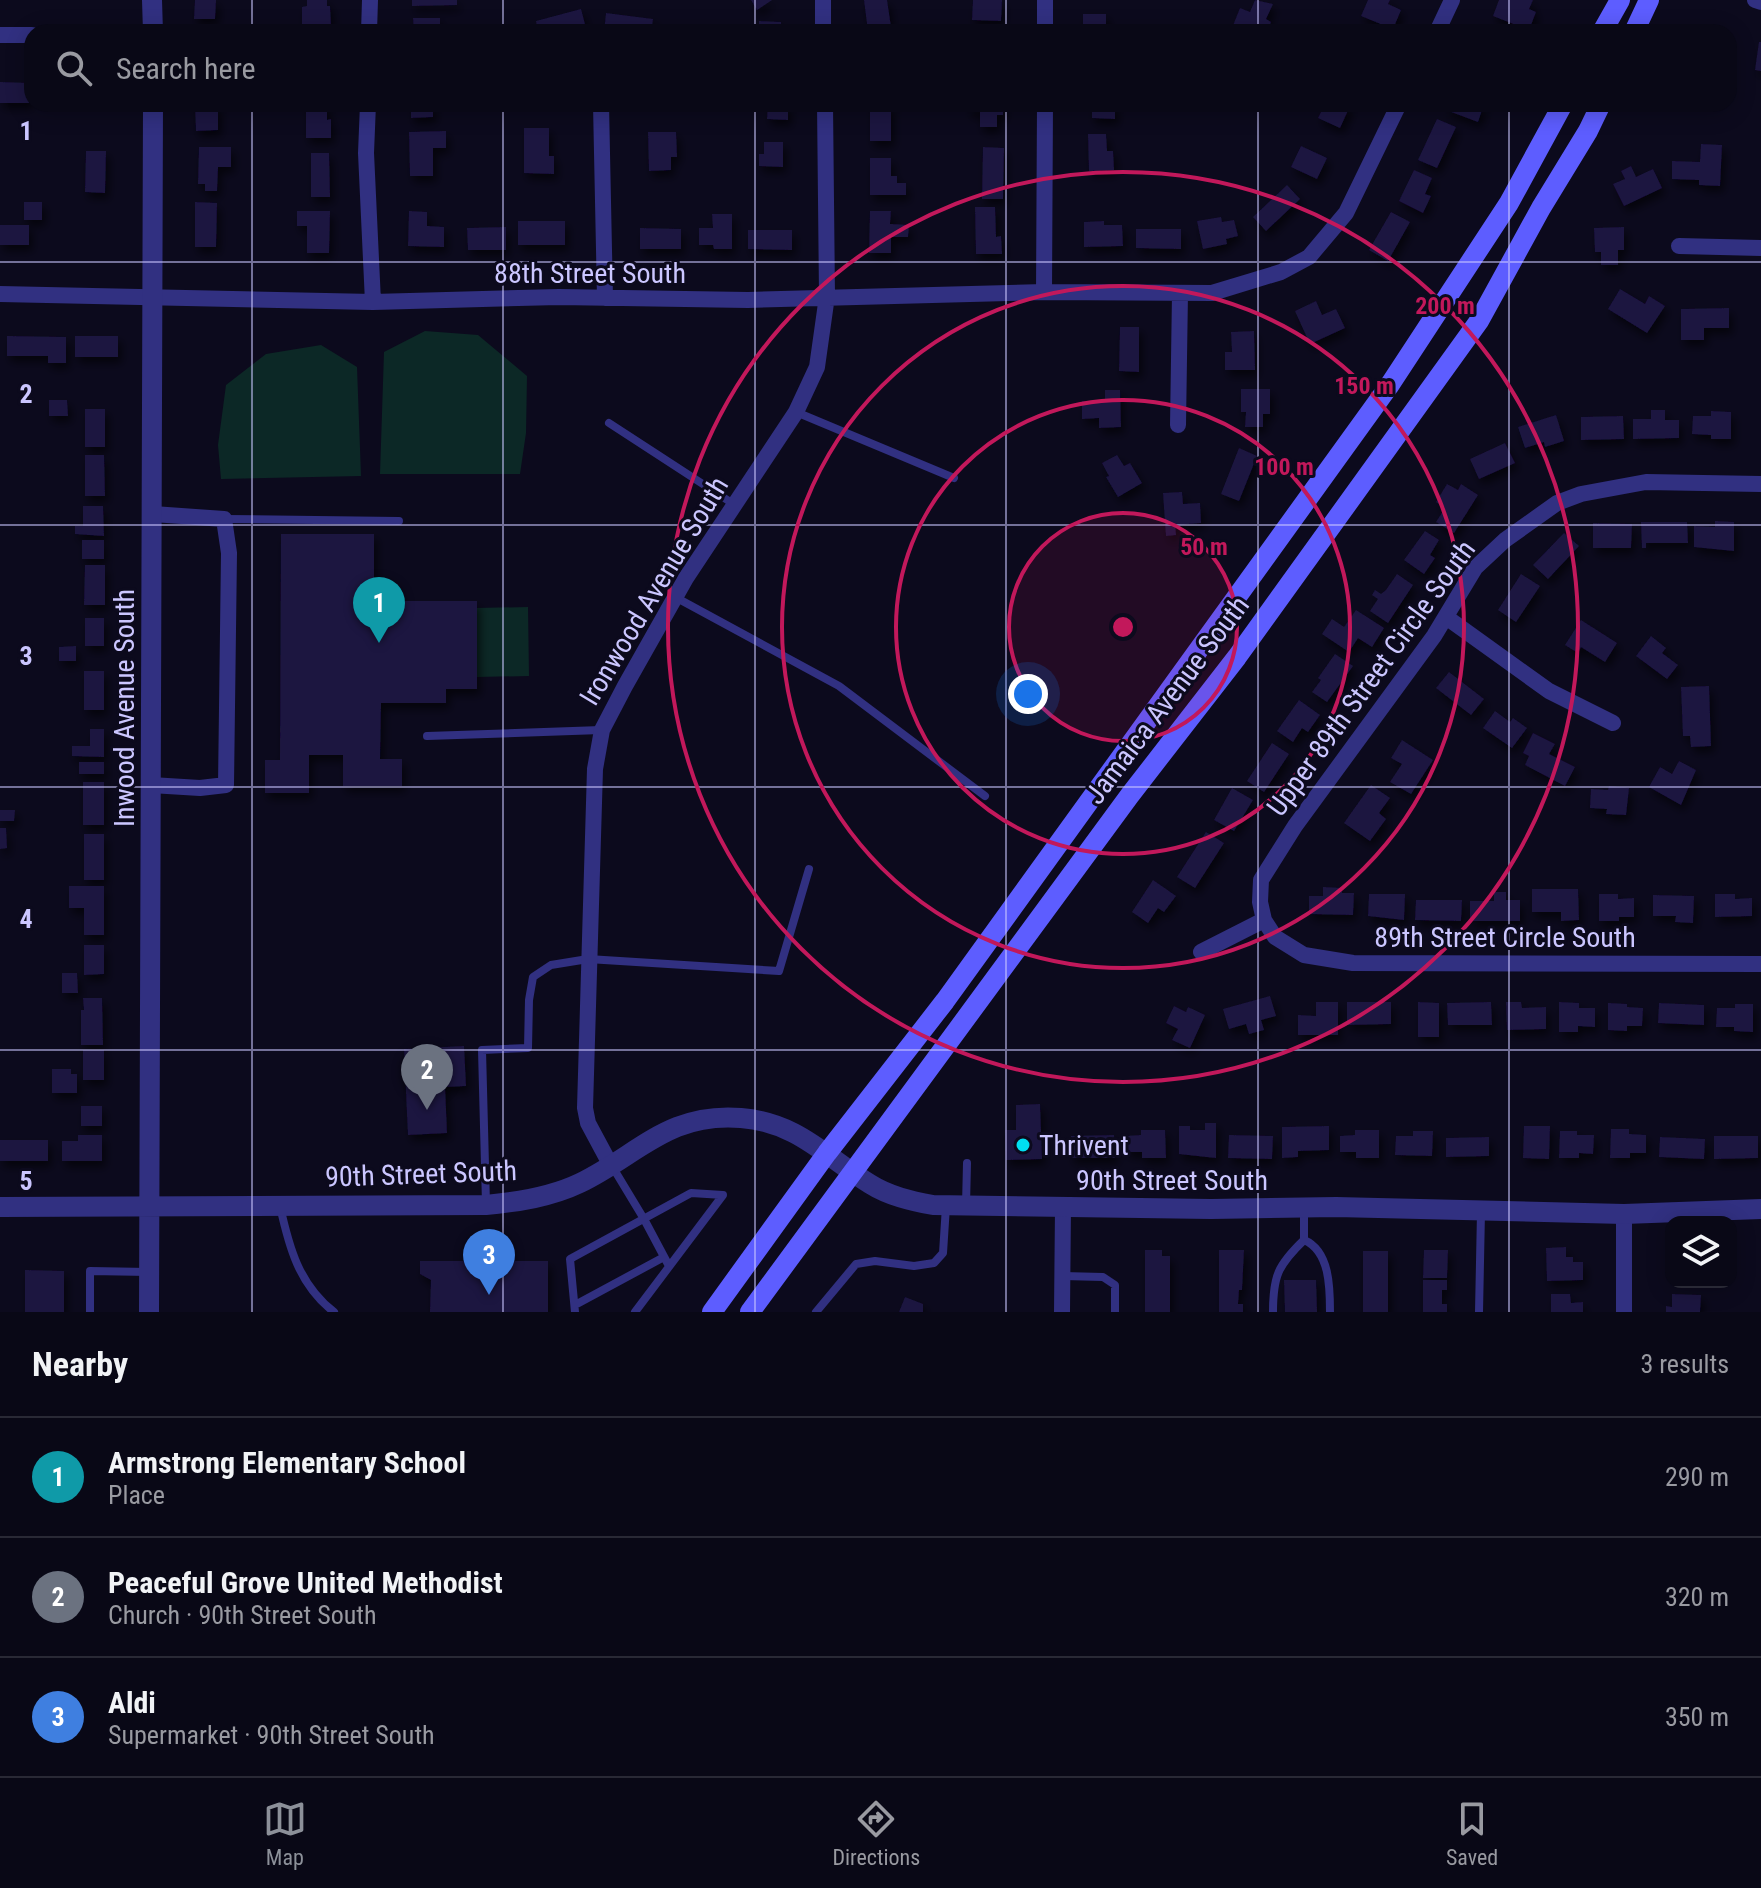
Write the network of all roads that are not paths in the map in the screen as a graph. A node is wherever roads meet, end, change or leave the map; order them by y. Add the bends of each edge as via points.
1 (152, 0) edge
2 (370, 0) edge
3 (823, 0) edge
4 (1045, 0) edge
5 (1452, 0) edge
6 (1620, 0) edge
7 (1649, 0) edge
8 (1755, 0) edge
9 (1761, 2) edge
10 (153, 24) edge
11 (369, 24) edge
12 (823, 24) edge
13 (1045, 24) edge
14 (1441, 24) edge
15 (1606, 24) edge
16 (1638, 24) edge
17 (0, 35) edge
18 (24, 35) edge
19 (153, 112) edge
20 (368, 112) edge
21 (601, 112) edge
22 (825, 112) edge
23 (1045, 112) edge
24 (1395, 112) edge
25 (1559, 112) edge
26 (1597, 112) edge
27 (1679, 246) dead end
28 (1761, 248) edge
29 (1044, 292) junction
30 (1180, 293) junction
31 (0, 294) edge
32 (827, 296) junction
33 (605, 298) junction
34 (154, 299) junction
35 (373, 302) junction
36 (796, 412) junction
37 (609, 423) dead end
38 (1178, 425) dead end
39 (954, 478) dead end
40 (1761, 484) edge
41 (735, 505) junction
42 (153, 514) junction
43 (224, 519) junction
44 (399, 521) dead end
45 (675, 597) junction
46 (1446, 617) junction
47 (1613, 723) dead end
48 (602, 730) junction
49 (427, 736) dead end
50 (151, 785) junction
51 (985, 796) dead end
52 (809, 869) dead end
53 (1264, 920) junction
54 (1201, 952) dead end
55 (588, 959) junction
56 (1761, 964) edge
57 (827, 1153) junction
58 (967, 1163) dead end
59 (610, 1164) junction
60 (853, 1173) junction
61 (148, 1205) junction
62 (279, 1205) junction
63 (486, 1205) junction
64 (956, 1206) junction
65 (0, 1207) edge
66 (1063, 1208) junction
67 (1304, 1208) junction
68 (1761, 1209) edge
69 (1481, 1212) junction
70 (1624, 1214) junction
71 (644, 1219) junction
72 (1304, 1240) junction
73 (664, 1257) junction
74 (669, 1266) junction
75 (150, 1272) junction
76 (1063, 1276) junction
77 (575, 1309) edge
78 (90, 1312) edge
79 (149, 1312) edge
80 (334, 1312) edge
81 (635, 1312) edge
82 (712, 1312) edge
83 (750, 1312) edge
84 (816, 1312) edge
85 (1062, 1312) edge
86 (1115, 1312) edge
87 (1273, 1312) edge
88 (1330, 1312) edge
89 (1479, 1312) edge
90 (1624, 1312) edge

1 - 10 street
2 - 11 street
3 - 12 street
4 - 13 street
5 - 14 street
6 - 15 main road
7 - 16 main road
8 - 9 street
17 - 18 street
19 - 34 street, Inwood Avenue South
20 - 35 street
21 - 33 street
22 - 32 street, Ironwood Avenue South
23 - 29 street
24 - 30 street, 88th Street South via 1346,213 1309,257 1255,281 1212,293
25 - 57 main road, Jamaica Avenue South via 1509,203 1389,386 955,989
26 - 60 main road, Jamaica Avenue South via 1479,321
27 - 28 street
29 - 30 street, 88th Street South
29 - 32 street, 88th Street South
30 - 38 street
31 - 34 street, 88th Street South
32 - 33 street, 88th Street South
32 - 36 street, Ironwood Avenue South via 817,367
33 - 35 street, 88th Street South
34 - 35 street, 88th Street South
34 - 42 street, Inwood Avenue South
36 - 39 lane
36 - 41 street, Ironwood Avenue South
37 - 41 lane
40 - 46 street, Upper 89th Street Circle South via 1646,482 1557,503 1475,568
41 - 45 street, Ironwood Avenue South
42 - 43 street
42 - 50 street, Inwood Avenue South
43 - 44 lane
43 - 50 street via 229,553 226,785
45 - 48 street, Ironwood Avenue South
45 - 51 lane via 839,686
46 - 47 street via 1549,691
46 - 53 street, Upper 89th Street Circle South via 1261,880
48 - 49 lane
48 - 55 street, Ironwood Avenue South via 595,769
50 - 61 street, Inwood Avenue South
52 - 55 lane via 779,971
53 - 54 street
53 - 56 street, 89th Street Circle South via 1275,937 1304,955 1353,963
55 - 59 street, Ironwood Avenue South via 585,1108
55 - 63 lane via 551,965 533,977 528,1048 482,1050
57 - 59 street, 90th Street South via 783,1127 720,1118 653,1137
57 - 60 street, 90th Street South
57 - 82 main road, Jamaica Avenue South
58 - 64 lane
59 - 63 street, 90th Street South via 561,1191
59 - 71 lane
60 - 64 street, 90th Street South via 912,1202
60 - 83 main road, Jamaica Avenue South
61 - 62 street, 90th Street South
61 - 65 street, 90th Street South
61 - 75 street, Inwood Avenue South
62 - 63 street, 90th Street South
62 - 80 lane via 297,1267 313,1293
64 - 66 street, 90th Street South
64 - 84 lane via 943,1253 934,1263 856,1264
66 - 67 street, 90th Street South
66 - 76 street
67 - 69 street, 90th Street South
67 - 72 lane
68 - 70 street, 90th Street South
69 - 70 street, 90th Street South
69 - 89 lane
70 - 90 street
71 - 73 lane
71 - 74 lane via 691,1193 723,1195
71 - 77 lane via 570,1259
72 - 87 lane via 1278,1268
72 - 88 lane via 1322,1258 1329,1276
73 - 74 lane
73 - 77 lane
74 - 81 lane
75 - 78 lane via 90,1271
75 - 79 street, Inwood Avenue South
76 - 85 street
76 - 86 lane via 1103,1277 1115,1285

